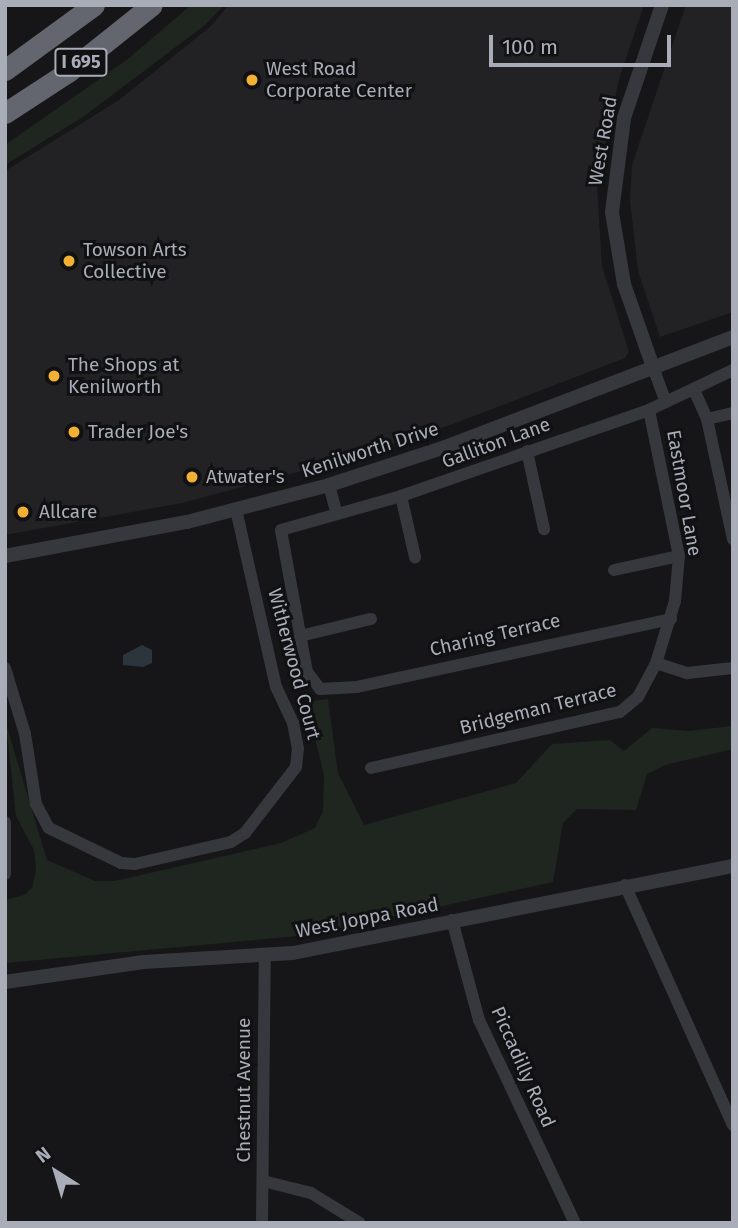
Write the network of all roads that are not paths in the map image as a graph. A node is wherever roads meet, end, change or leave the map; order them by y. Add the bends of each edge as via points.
1 (69, 5) edge
2 (94, 5) edge
3 (152, 5) edge
4 (662, 5) edge
5 (5, 57) edge
6 (5, 70) edge
7 (5, 113) edge
8 (733, 337) edge
9 (653, 368) junction
10 (733, 370) edge
11 (695, 392) junction
12 (666, 402) junction
13 (649, 410) junction
14 (733, 414) edge
15 (707, 419) junction
16 (527, 452) junction
17 (329, 485) junction
18 (401, 496) junction
19 (236, 510) junction
20 (337, 514) junction
21 (544, 529) dead end
22 (732, 530) edge
23 (5, 556) edge
24 (679, 556) junction
25 (415, 557) dead end
26 (614, 570) dead end
27 (371, 619) dead end
28 (671, 619) junction
29 (300, 636) junction
30 (656, 663) junction
31 (5, 668) edge
32 (733, 668) edge
33 (371, 768) dead end
34 (5, 822) edge
35 (733, 866) edge
36 (5, 874) edge
37 (625, 885) junction
38 (452, 920) junction
39 (265, 957) junction
40 (5, 982) edge
41 (733, 1125) edge
42 (263, 1181) junction
43 (262, 1223) edge
44 (360, 1223) edge
45 (575, 1223) edge

1 - 5 highway
2 - 6 highway, I 695
3 - 7 highway, I 695 via 68,72
4 - 9 street, West Road via 624,118 612,212 624,284
8 - 9 street, Kenilworth Drive
9 - 12 street
9 - 17 street, Kenilworth Drive via 445,447
10 - 11 street, Galliton Lane via 706,381
11 - 12 street, Galliton Lane
11 - 15 street
12 - 13 street, Galliton Lane
13 - 16 street, Galliton Lane
13 - 24 street, Eastmoor Lane
14 - 15 street
15 - 22 street
16 - 18 street, Galliton Lane
16 - 21 street
17 - 19 street, Kenilworth Drive
17 - 20 street
18 - 20 street, Galliton Lane
18 - 25 street
19 - 23 street, Kenilworth Drive
19 - 31 street, Witherwood Court via 276,687 295,732 296,767 245,833 231,842 121,863 49,828 36,804 25,734
20 - 29 street, Galliton Lane via 281,530
24 - 26 street
24 - 28 street, Eastmoor Lane
27 - 29 street
28 - 29 street, Charing Terrace via 327,691 310,680
28 - 30 street, Eastmoor Lane
30 - 32 street via 687,673
30 - 33 street, Bridgeman Terrace via 638,697 620,712
34 - 36 street
35 - 37 street, West Joppa Road
37 - 38 street, West Joppa Road
37 - 41 street
38 - 39 street, West Joppa Road
38 - 45 street, Piccadilly Road via 479,1020
39 - 40 street, West Joppa Road via 175,959
39 - 42 street, Chestnut Avenue
42 - 43 street, Chestnut Avenue
42 - 44 street via 311,1194

